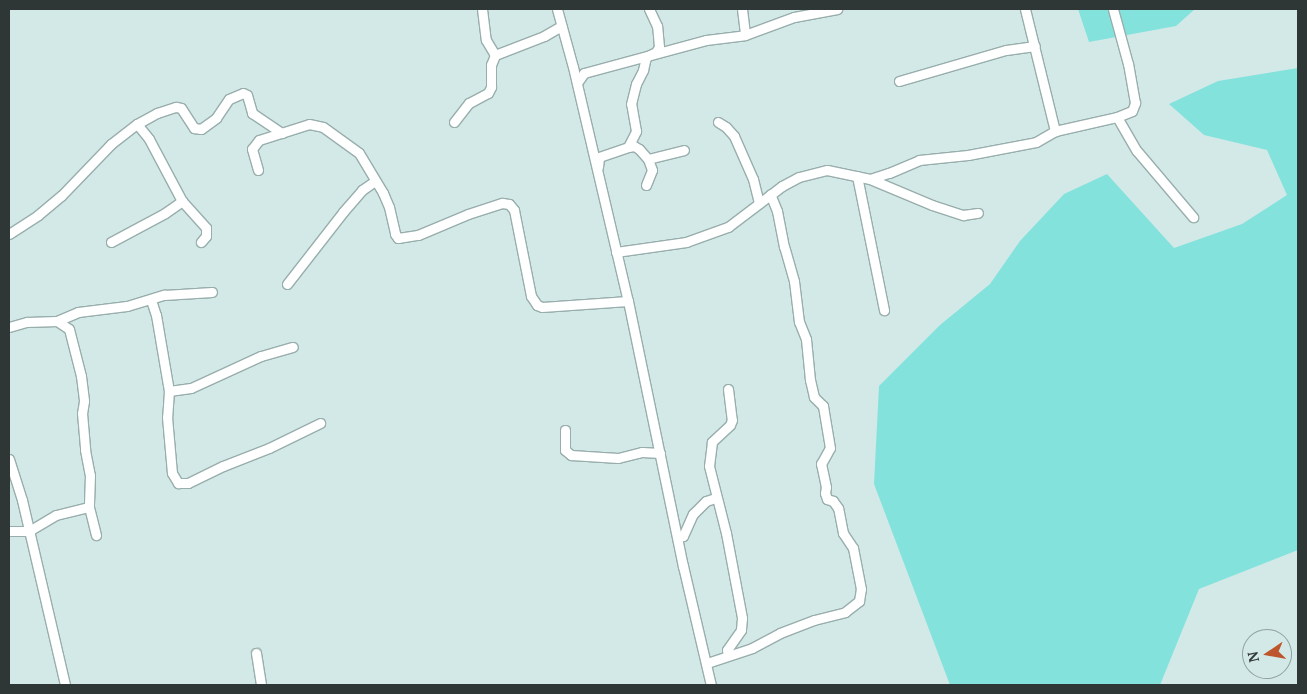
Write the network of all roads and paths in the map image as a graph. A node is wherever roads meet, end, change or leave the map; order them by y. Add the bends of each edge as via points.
1 (482, 9) edge
2 (558, 9) edge
3 (649, 9) edge
4 (742, 9) edge
5 (837, 9) edge
6 (1025, 9) edge
7 (1113, 9) edge
8 (561, 26) junction
9 (745, 35) junction
10 (1035, 46) junction
11 (495, 55) junction
12 (646, 57) junction
13 (574, 67) junction
14 (584, 73) junction
15 (899, 81) dead end
16 (577, 83) junction
17 (1117, 117) junction
18 (454, 122) dead end
19 (718, 122) dead end
20 (137, 124) junction
21 (1055, 131) junction
22 (282, 133) junction
23 (628, 147) junction
24 (684, 150) dead end
25 (648, 158) junction
26 (258, 170) dead end
27 (598, 175) junction
28 (857, 176) junction
29 (870, 178) junction
30 (375, 181) junction
31 (646, 185) dead end
32 (770, 194) junction
33 (182, 201) junction
34 (759, 203) junction
35 (978, 213) dead end
36 (1193, 217) dead end
37 (9, 234) edge
38 (111, 242) dead end
39 (201, 242) dead end
40 (616, 252) junction
41 (287, 284) dead end
42 (212, 292) dead end
43 (151, 300) junction
44 (628, 301) junction
45 (884, 310) dead end
46 (69, 316) junction
47 (57, 322) junction
48 (9, 327) edge
49 (69, 329) junction
50 (293, 347) dead end
51 (728, 389) dead end
52 (169, 391) junction
53 (320, 423) dead end
54 (565, 430) dead end
55 (660, 453) junction
56 (9, 459) edge
57 (715, 498) junction
58 (89, 507) junction
59 (9, 530) edge
60 (29, 531) junction
61 (96, 535) dead end
62 (678, 537) junction
63 (256, 653) dead end
64 (728, 655) junction
65 (707, 663) junction
66 (65, 685) edge
67 (261, 685) edge
68 (711, 685) edge

1 - 11 street via 486,40
2 - 8 street
3 - 12 street via 657,26 659,46 656,52
4 - 9 street
5 - 9 street via 783,20
6 - 10 street
7 - 17 street via 1135,103 1132,111
8 - 11 street
8 - 13 street
9 - 12 street via 706,40
10 - 15 street via 1006,50
10 - 21 street
11 - 18 street via 488,93 469,103
12 - 14 street
12 - 23 street via 631,104 636,131
13 - 14 street
13 - 16 street
14 - 16 street
16 - 27 street
17 - 21 street
17 - 36 street via 1137,151
19 - 34 street via 734,136 753,179
20 - 22 street via 176,107 182,108 194,128 201,129 216,118 229,99 243,93 247,95 252,112
20 - 33 street
20 - 37 street via 111,144 61,196
21 - 29 street via 1036,142 968,155 919,160
22 - 26 street via 259,140 253,146
22 - 30 street via 309,124 323,128 359,153
23 - 25 street via 634,146
23 - 27 street via 599,157
24 - 25 street
25 - 31 street via 652,170
27 - 40 street
28 - 29 street
28 - 32 street via 827,170 816,172 799,176
28 - 45 street
29 - 35 street via 942,209 966,215
30 - 41 street via 342,212
30 - 44 street via 389,207 398,238 428,232 502,203 512,206 531,296 537,305
32 - 34 street
32 - 64 street via 778,210 794,281 814,397 823,406 830,448 821,464 825,493 838,508 843,533 853,548 861,589 859,600 845,612 814,620 752,648
33 - 38 street
33 - 39 street via 206,228 206,236
34 - 40 street via 728,227 686,242
40 - 44 street
42 - 43 street via 173,294
43 - 46 street
43 - 52 street
44 - 55 street
46 - 47 street
46 - 49 street
47 - 48 street via 27,322
47 - 49 street
49 - 58 street via 84,401 82,413 90,475
50 - 52 street via 261,356 191,388
51 - 57 street via 732,420 712,442 709,466
52 - 53 street via 167,417 172,473 178,483 188,483
54 - 55 street via 565,450 571,455 618,458 642,452
55 - 62 street
56 - 60 street
57 - 62 street via 706,501 693,514 683,536
57 - 64 street via 726,533 742,618 741,630 727,650
58 - 60 street via 56,515
58 - 61 street
59 - 60 street
60 - 66 street
62 - 65 street
63 - 67 street
64 - 65 street
65 - 68 street

